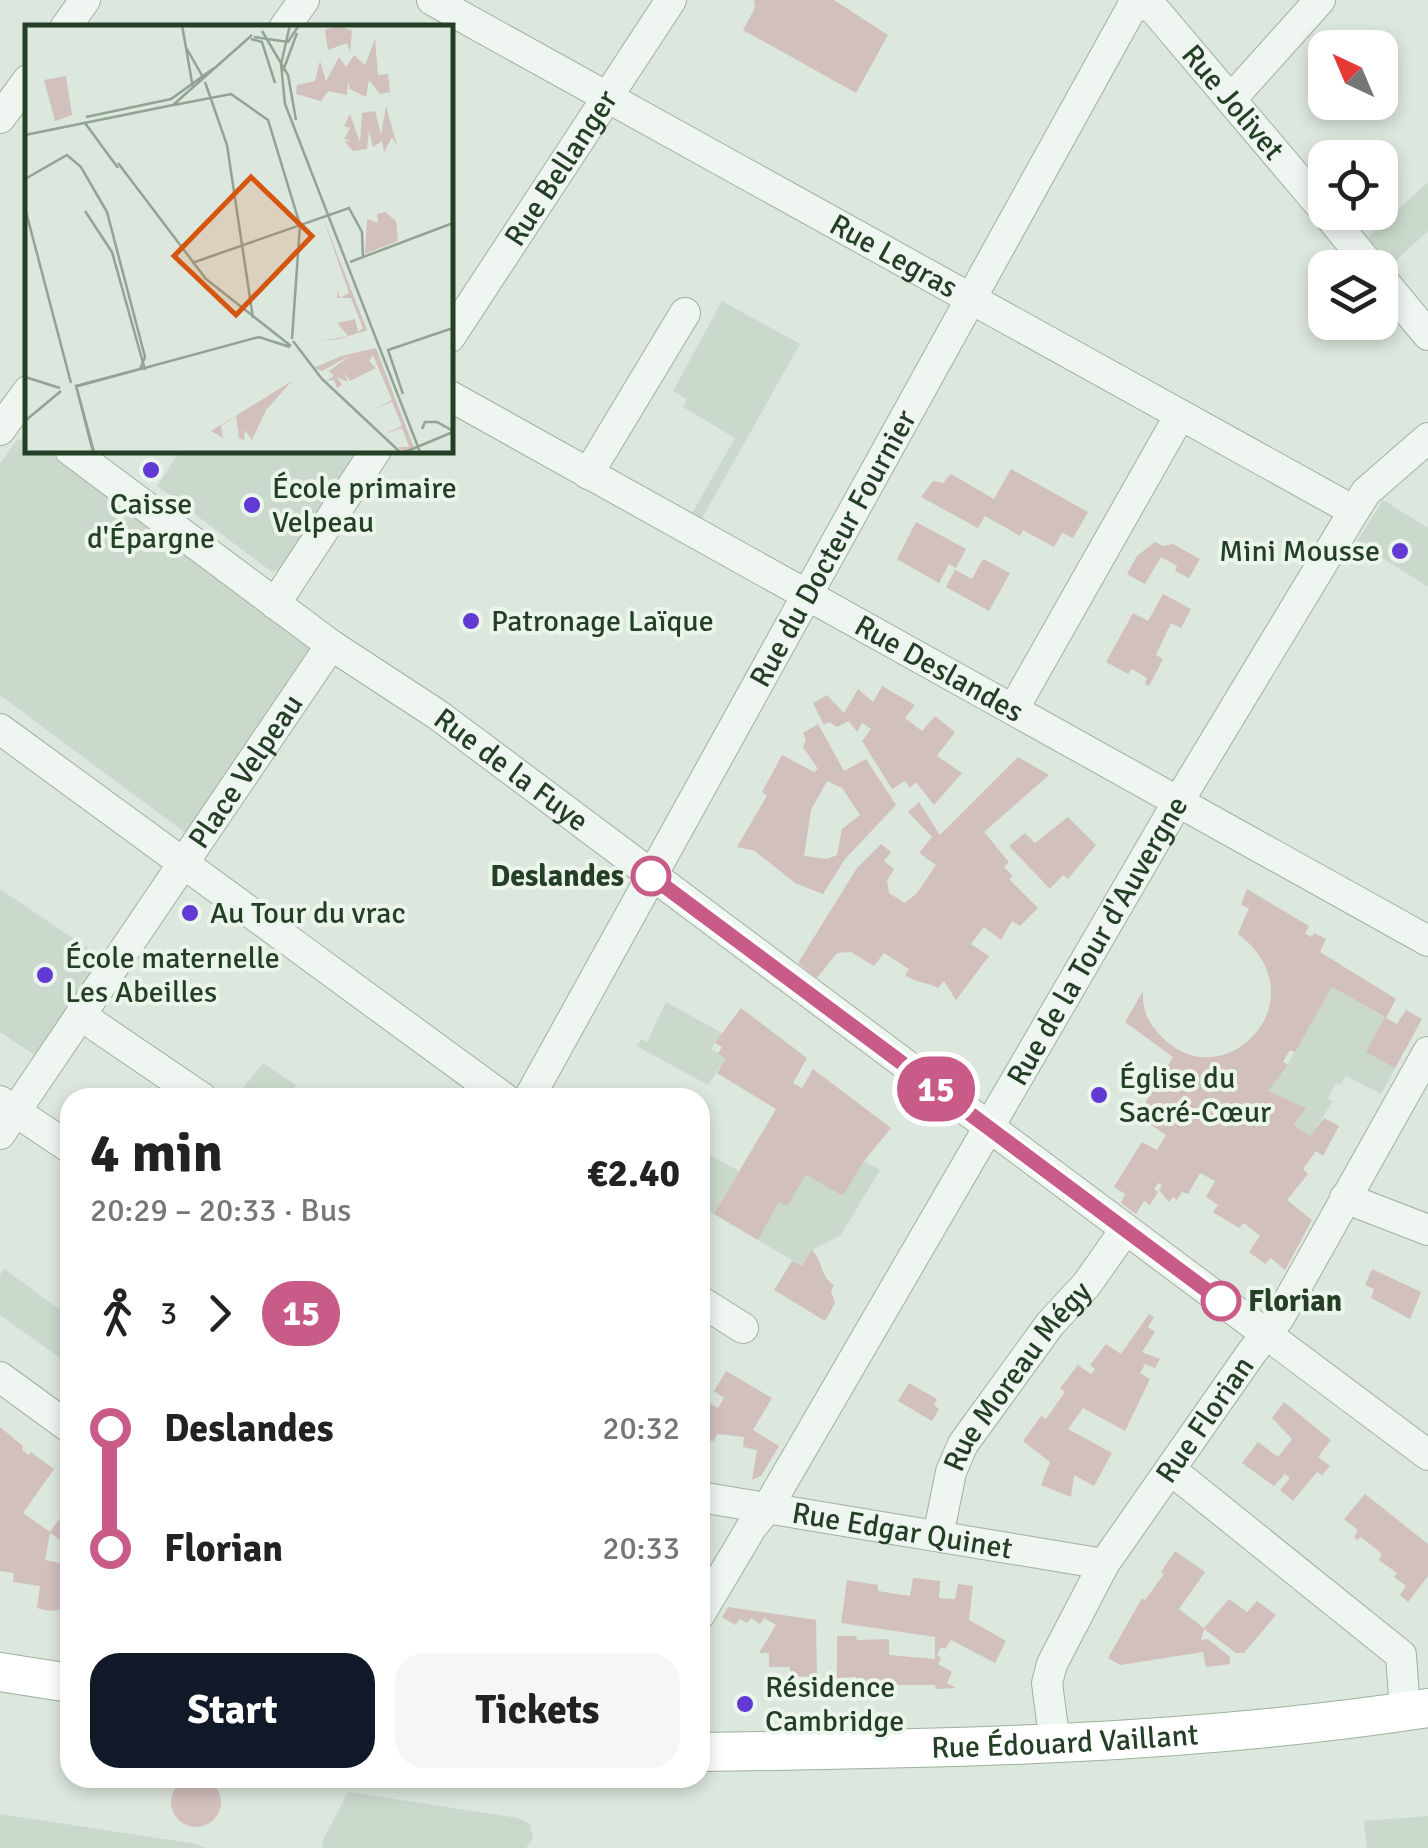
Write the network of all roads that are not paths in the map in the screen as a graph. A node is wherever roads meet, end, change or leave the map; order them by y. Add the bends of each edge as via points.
1 (85, 0) edge
2 (304, 0) edge
3 (432, 0) edge
4 (672, 0) edge
5 (1135, 0) edge
6 (1320, 0) edge
7 (67, 25) edge
8 (286, 25) edge
9 (25, 84) edge
10 (607, 98) junction
11 (1232, 98) junction
12 (0, 118) edge
13 (1308, 190) edge
14 (1341, 230) edge
15 (1357, 250) edge
16 (969, 299) junction
17 (1398, 299) edge
18 (685, 313) dead end
19 (452, 334) edge
20 (1428, 335) edge
21 (452, 397) edge
22 (1180, 415) junction
23 (1428, 438) edge
24 (73, 452) edge
25 (375, 452) edge
26 (588, 474) junction
27 (1354, 511) junction
28 (806, 596) junction
29 (275, 604) junction
30 (332, 645) junction
31 (1014, 708) junction
32 (0, 729) edge
33 (1179, 800) junction
34 (184, 862) junction
35 (651, 876) junction
36 (1428, 941) edge
37 (80, 1016) junction
38 (1428, 1052) edge
39 (187, 1088) edge
40 (490, 1088) edge
41 (534, 1088) edge
42 (5, 1115) edge
43 (987, 1128) junction
44 (60, 1143) edge
45 (1344, 1198) junction
46 (1125, 1230) junction
47 (1428, 1230) edge
48 (710, 1308) edge
49 (743, 1328) dead end
50 (1266, 1334) junction
51 (0, 1377) edge
52 (60, 1421) edge
53 (1428, 1455) edge
54 (1171, 1470) junction
55 (710, 1498) edge
56 (768, 1506) junction
57 (938, 1536) junction
58 (1104, 1564) junction
59 (710, 1598) edge
60 (0, 1672) edge
61 (60, 1681) edge
62 (1417, 1710) edge
63 (1055, 1744) junction
64 (710, 1752) edge

1 - 7 street
2 - 8 street
3 - 10 street, Rue Legras
4 - 10 street, Rue Bellanger
5 - 11 street, Rue Jolivet via 1154,9
5 - 16 street, Rue du Docteur Fournier
6 - 11 street
9 - 12 street
10 - 16 street, Rue Legras
10 - 19 street, Rue Bellanger
11 - 13 street, Rue Jolivet
14 - 15 street, Rue Jolivet
16 - 22 street, Rue Legras
16 - 28 street, Rue du Docteur Fournier
17 - 20 street
18 - 26 street
21 - 26 street, Rue Deslandes
22 - 27 street, Rue Legras
22 - 31 street
23 - 27 street, Rue de la Tour d'Auvergne via 1366,492
24 - 29 street, Rue de la Fuye
25 - 29 street
26 - 28 street, Rue Deslandes
27 - 33 street, Rue de la Tour d'Auvergne
28 - 31 street, Rue Deslandes
28 - 35 street, Rue du Docteur Fournier
29 - 30 street, Rue de la Fuye
30 - 34 street, Place Velpeau
30 - 35 street, Rue de la Fuye via 438,715
31 - 33 street, Rue Deslandes
32 - 34 street, Place Velpeau
33 - 36 street, Rue Deslandes
33 - 43 street, Rue de la Tour d'Auvergne
34 - 37 street
34 - 40 street
35 - 41 street, Rue du Docteur Fournier
35 - 43 street, Rue de la Fuye
37 - 39 street
37 - 42 street
38 - 45 street, Rue Florian
42 - 44 street
43 - 46 street, Rue de la Fuye
43 - 56 street, Rue de la Tour d'Auvergne
45 - 47 street
45 - 50 street, Rue Florian
46 - 50 street, Rue de la Fuye
46 - 57 street, Rue Moreau Mégy via 963,1444
48 - 49 street
50 - 53 street, Rue de la Fuye
50 - 54 street, Rue Florian
51 - 52 street
54 - 58 street, Rue Florian
54 - 62 street via 1401,1655
55 - 56 street, Rue Edgar Quinet
56 - 57 street, Rue Edgar Quinet
56 - 59 street, Rue de la Tour d'Auvergne
57 - 58 street, Rue Edgar Quinet
58 - 63 street, Rue Florian via 1052,1664 1047,1683
60 - 61 main road
62 - 63 main road, Rue Édouard Vaillant
63 - 64 main road, Rue Édouard Vaillant

